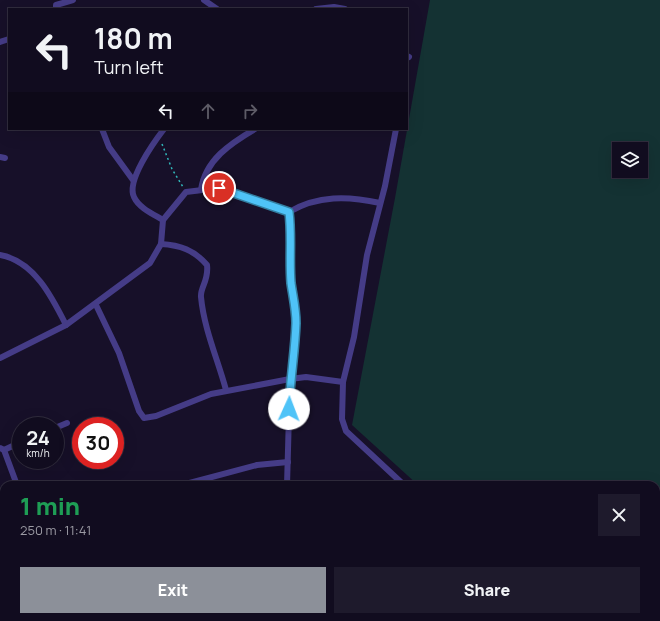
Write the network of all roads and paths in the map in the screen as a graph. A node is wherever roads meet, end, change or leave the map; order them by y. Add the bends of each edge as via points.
1 (73, 0) edge
2 (204, 0) edge
3 (56, 5) edge
4 (216, 8) edge
5 (325, 8) edge
6 (340, 8) edge
7 (102, 130) edge
8 (163, 130) edge
9 (253, 130) edge
10 (396, 130) edge
11 (159, 136) junction
12 (133, 180) junction
13 (202, 190) junction
14 (186, 192) junction
15 (380, 203) junction
16 (289, 212) junction
17 (163, 220) junction
18 (160, 244) junction
19 (0, 255) edge
20 (96, 305) junction
21 (66, 325) junction
22 (0, 358) edge
23 (290, 379) junction
24 (343, 382) junction
25 (226, 390) junction
26 (67, 423) dead end
27 (64, 424) edge
28 (12, 445) edge
29 (2, 449) edge
30 (288, 462) junction
31 (15, 481) edge
32 (197, 481) edge
33 (287, 481) edge
34 (398, 481) edge

1 - 3 street
2 - 4 street
5 - 6 street
7 - 12 street via 109,147
8 - 11 street
9 - 13 street via 236,139 220,154 203,179
10 - 15 street
11 - 12 street
11 - 14 path via 172,169
12 - 17 street via 133,196 146,210
13 - 14 street
13 - 16 street via 228,189 248,199
14 - 17 street
15 - 16 street via 342,197 321,199
15 - 24 street via 367,255 354,337
16 - 23 street via 292,238 291,283 296,322
17 - 18 street
18 - 20 street via 150,263
18 - 25 street via 193,252 207,265 207,278 201,296
19 - 21 street via 12,258 34,274
20 - 21 street
20 - 25 street via 119,353 139,411 144,418
21 - 22 street
23 - 24 street
23 - 25 street
23 - 30 street
24 - 34 street via 342,418 346,431
26 - 27 street
28 - 29 street
29 - 31 street
30 - 32 street via 257,465
30 - 33 street

